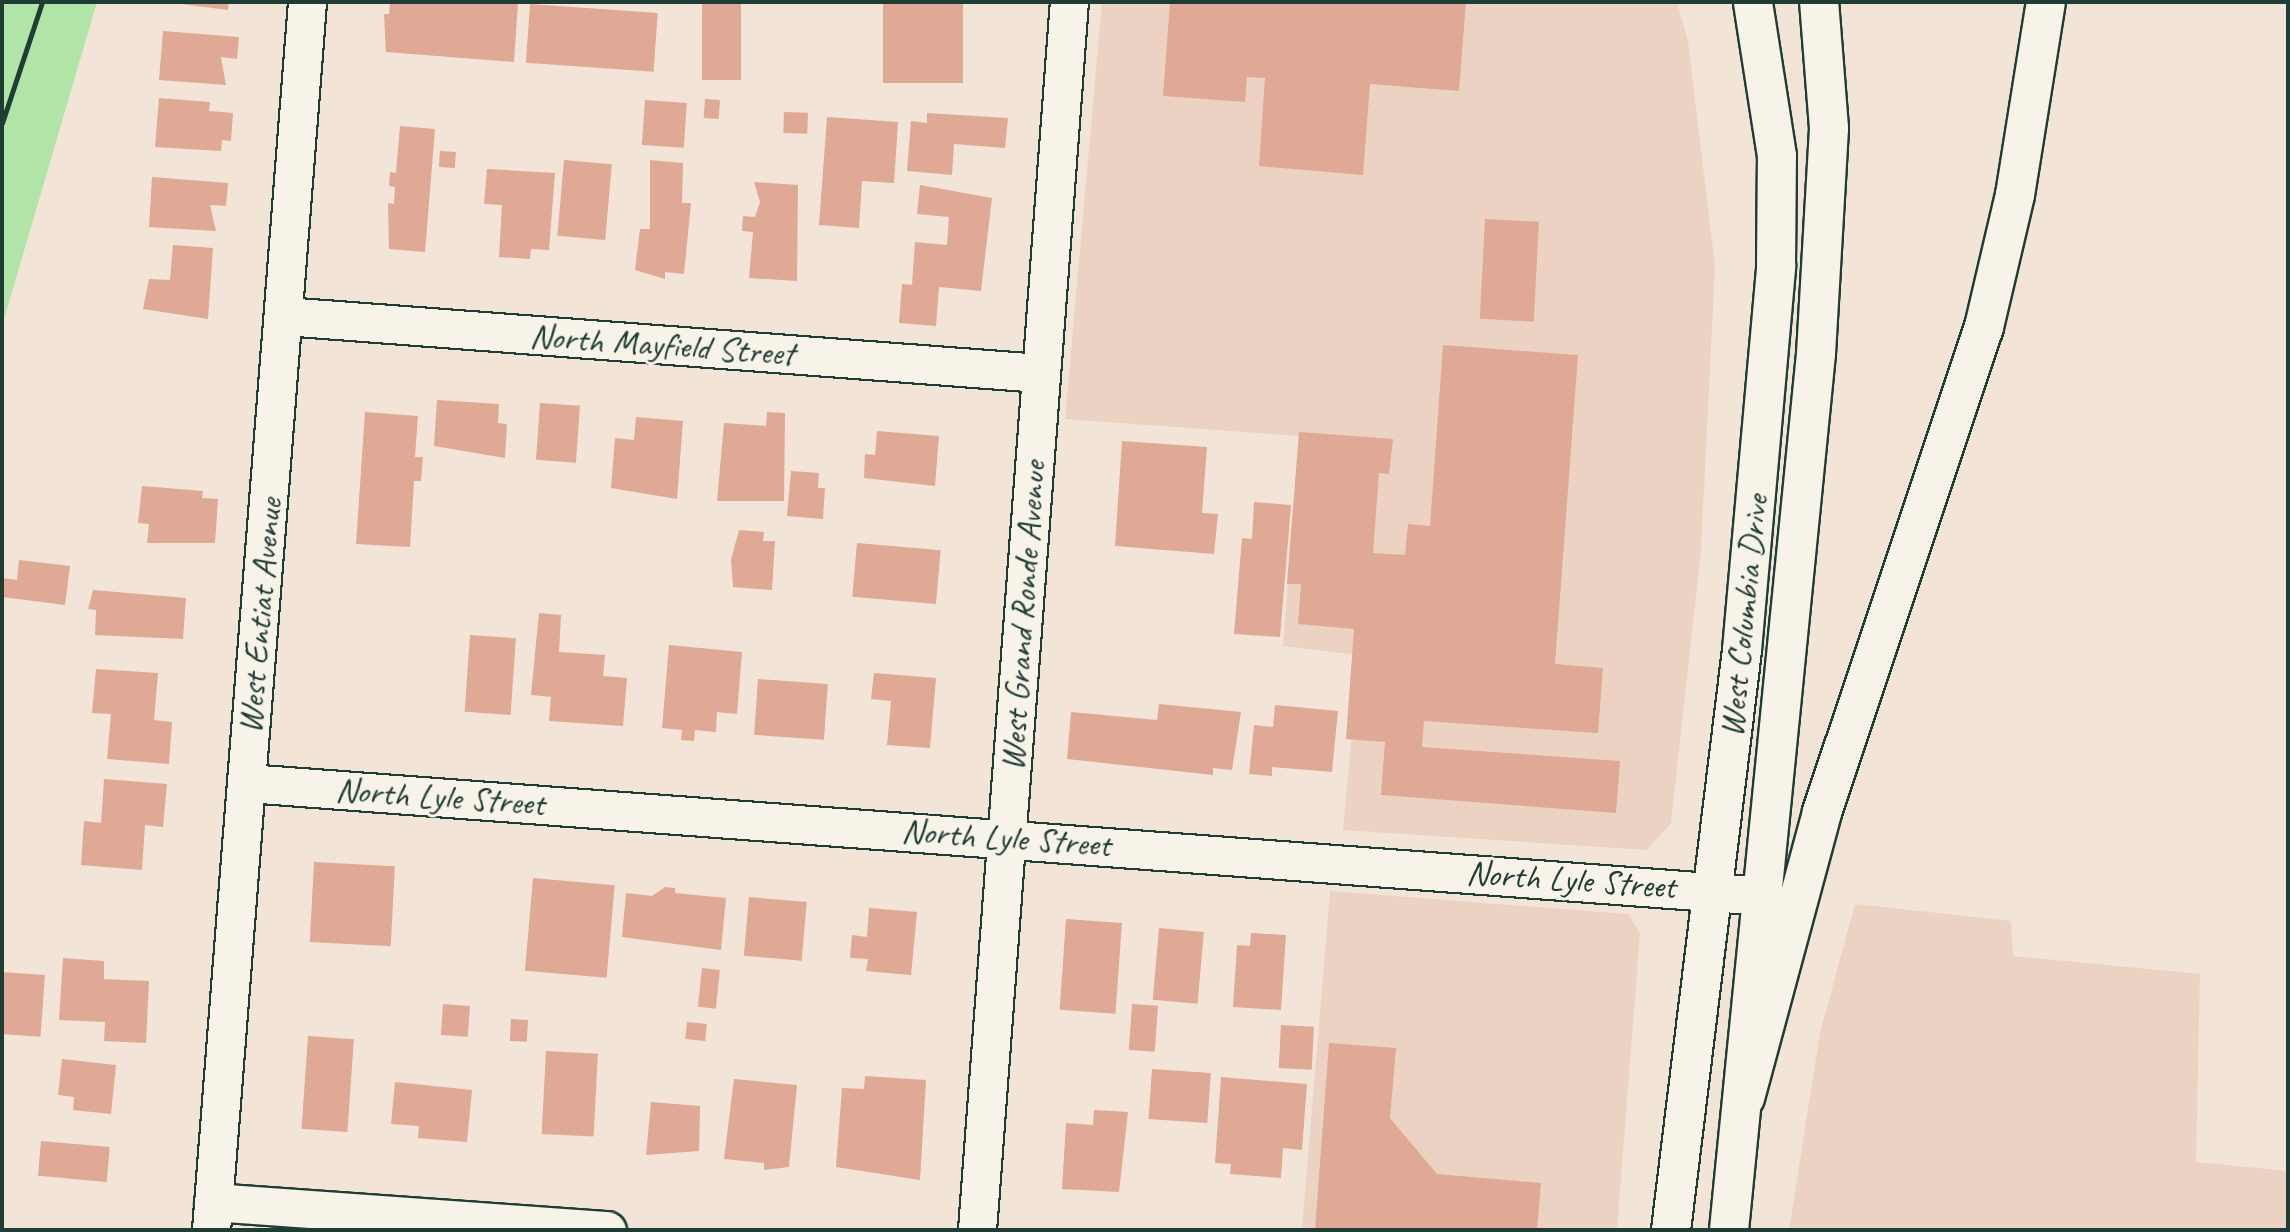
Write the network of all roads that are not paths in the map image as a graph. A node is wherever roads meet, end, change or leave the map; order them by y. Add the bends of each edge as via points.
1 (307, 2) edge
2 (1069, 2) edge
3 (1753, 2) edge
4 (1819, 2) edge
5 (2046, 2) edge
6 (284, 316) junction
7 (1041, 373) junction
8 (247, 783) junction
9 (1006, 838) junction
10 (1713, 890) junction
11 (1765, 896) junction
12 (1745, 1098) junction
13 (212, 1216) edge
14 (607, 1230) edge
15 (977, 1230) edge
16 (1671, 1230) edge
17 (1729, 1230) edge

1 - 6 street, West Entiat Avenue
2 - 7 street, West Grand Ronde Avenue
3 - 10 main road, West Columbia Drive via 1777,156 1776,266 1749,581
4 - 11 main road, West Columbia Drive via 1829,128 1826,216
5 - 12 main road via 1995,287 1811,846
6 - 7 street, North Mayfield Street
6 - 8 street, West Entiat Avenue
7 - 9 street, West Grand Ronde Avenue
8 - 9 street, North Lyle Street
8 - 13 street, West Entiat Avenue
9 - 10 street, North Lyle Street
9 - 15 street, West Grand Ronde Avenue
10 - 11 street, North Lyle Street
10 - 16 main road, West Columbia Drive
11 - 12 main road, West Columbia Drive
12 - 17 main road, West Columbia Drive
13 - 14 street

